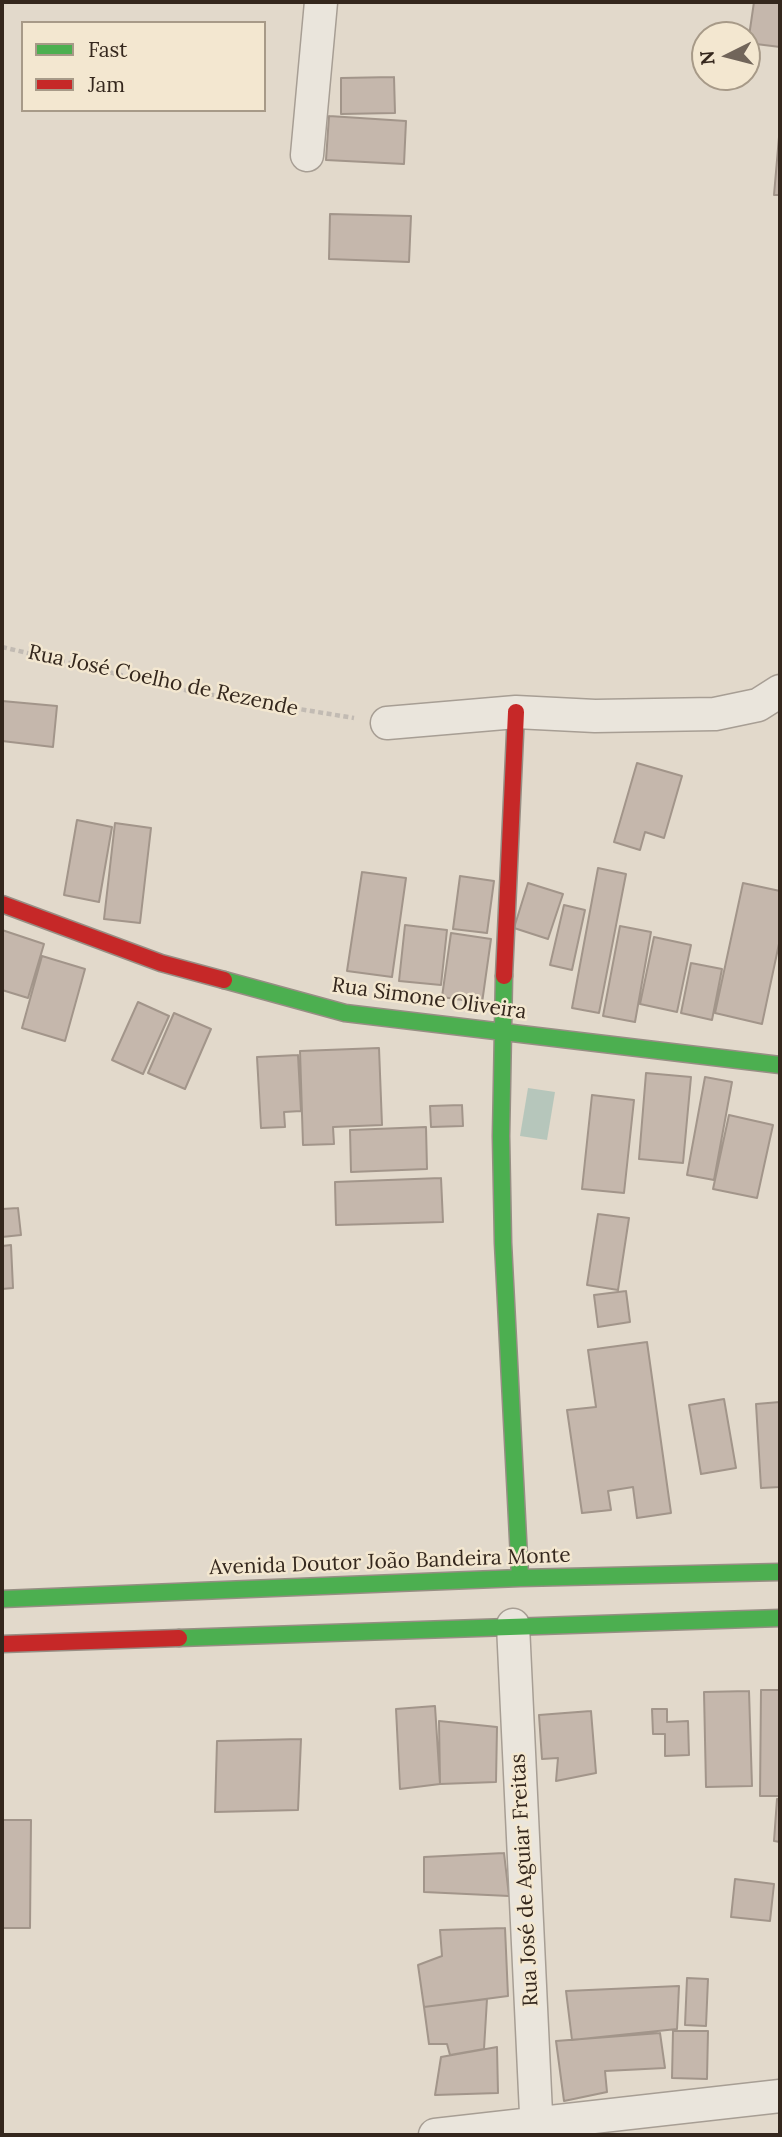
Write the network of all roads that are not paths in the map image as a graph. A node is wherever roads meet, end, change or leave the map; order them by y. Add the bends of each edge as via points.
1 (321, 2) edge
2 (307, 155) dead end
3 (780, 691) edge
4 (516, 712) junction
5 (387, 723) road end
6 (2, 904) edge
7 (502, 1031) junction
8 (780, 1065) edge
9 (780, 1572) edge
10 (520, 1578) junction
11 (2, 1599) edge
12 (780, 1618) edge
13 (513, 1625) junction
14 (2, 1644) edge
15 (780, 2096) edge
16 (536, 2129) edge
17 (435, 2135) edge

1 - 2 street
3 - 4 street via 758,705 715,714
4 - 5 street
4 - 7 street
6 - 7 street, Rua Simone Oliveira via 161,963 345,1013
7 - 8 street, Rua Simone Oliveira
7 - 10 street via 503,1243
9 - 10 street, Avenida Doutor João Bandeira Monte
10 - 11 street, Avenida Doutor João Bandeira Monte
12 - 13 street
13 - 14 street
13 - 16 street, Rua José de Aguiar Freitas
15 - 16 street
16 - 17 street

